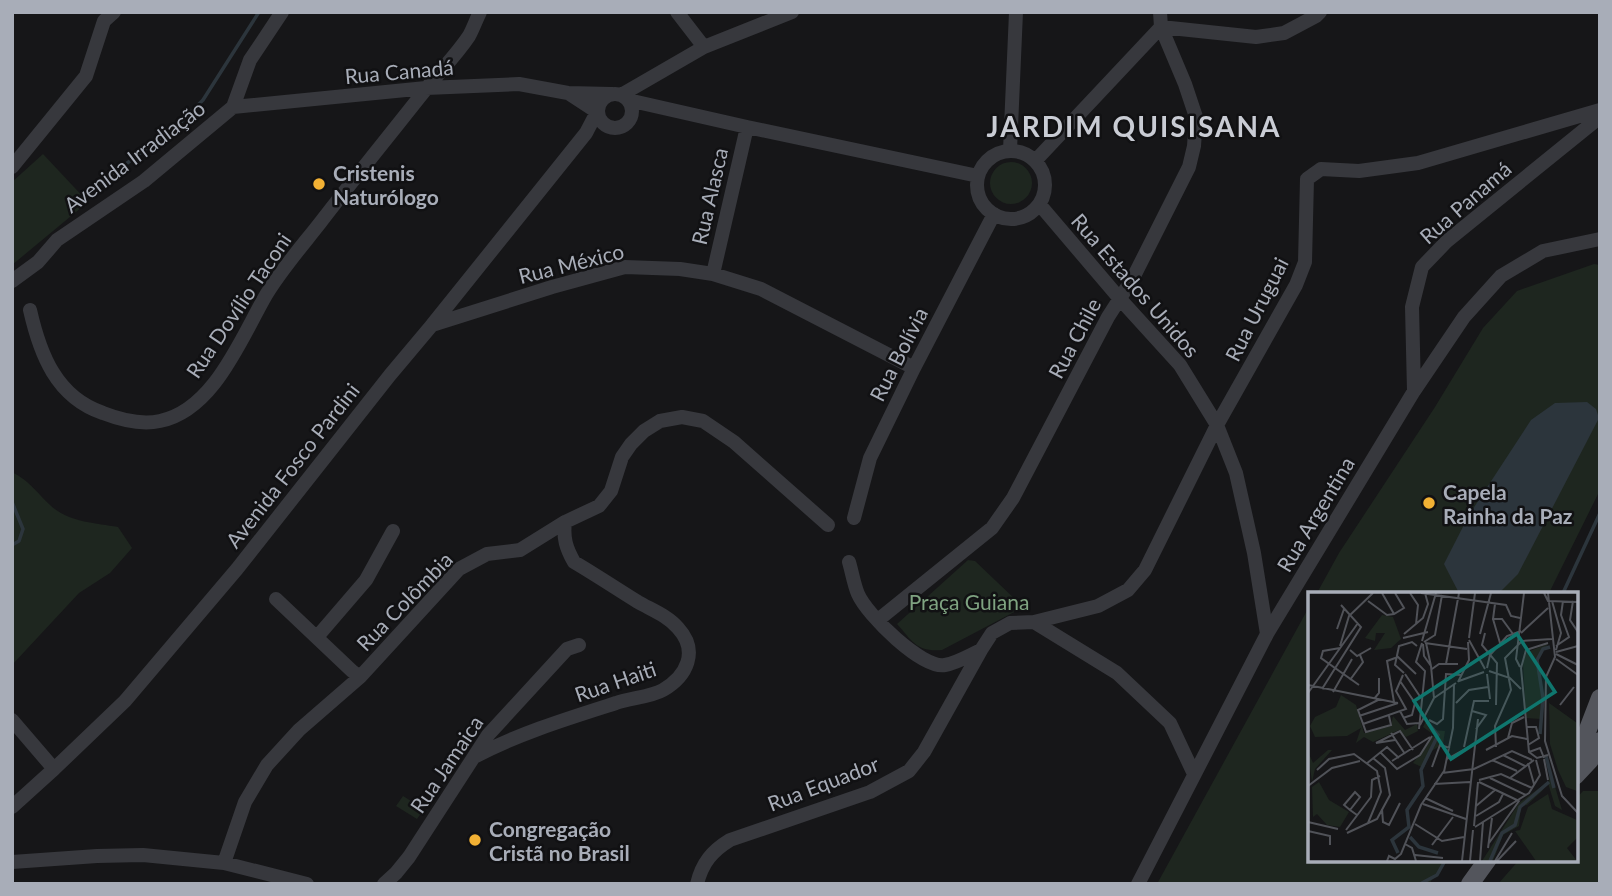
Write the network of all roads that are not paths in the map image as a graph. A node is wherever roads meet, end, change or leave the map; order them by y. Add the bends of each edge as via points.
1 (282, 12) edge
2 (480, 12) edge
3 (677, 12) edge
4 (792, 12) edge
5 (1016, 12) edge
6 (1320, 12) edge
7 (107, 15) edge
8 (1160, 19) edge
9 (704, 47) junction
10 (426, 88) junction
11 (568, 93) junction
12 (620, 96) junction
13 (233, 107) junction
14 (671, 110) junction
15 (1600, 110) edge
16 (597, 112) junction
17 (1600, 117) edge
18 (630, 120) junction
19 (747, 127) junction
20 (611, 128) junction
21 (586, 133) junction
22 (1010, 150) junction
23 (1036, 160) junction
24 (12, 167) edge
25 (978, 176) junction
26 (1040, 205) junction
27 (994, 214) junction
28 (1600, 239) edge
29 (713, 274) junction
30 (12, 281) edge
31 (1120, 299) junction
32 (30, 310) dead end
33 (432, 326) junction
34 (914, 368) junction
35 (1414, 391) junction
36 (1217, 425) junction
37 (854, 518) dead end
38 (565, 522) junction
39 (828, 525) dead end
40 (393, 531) dead end
41 (849, 562) dead end
42 (276, 599) dead end
43 (878, 620) junction
44 (1034, 622) junction
45 (1267, 634) junction
46 (317, 637) junction
47 (579, 645) dead end
48 (981, 650) junction
49 (360, 677) junction
50 (1600, 698) edge
51 (12, 720) edge
52 (1600, 741) edge
53 (1577, 754) edge
54 (476, 756) junction
55 (54, 769) junction
56 (1194, 774) junction
57 (1577, 774) edge
58 (12, 807) edge
59 (1487, 861) edge
60 (1501, 861) edge
61 (12, 862) edge
62 (224, 863) junction
63 (307, 884) edge
64 (384, 884) edge
65 (697, 884) edge
66 (1138, 884) edge
67 (1471, 884) edge
68 (1484, 884) edge

1 - 13 street, Avenida Irradiação via 250,60
2 - 10 street, Rua Dovílio Taconi via 469,35
3 - 9 street
4 - 9 street
5 - 22 street
6 - 8 street via 1284,33 1256,37
7 - 24 street via 86,76
8 - 23 street
8 - 31 street, Rua Chile via 1196,117 1194,146 1189,167
9 - 12 street
10 - 11 street, Rua Canadá via 519,83
10 - 13 street, Rua Canadá
10 - 32 street, Rua Dovílio Taconi via 268,292 215,385 179,414 140,422 94,411 57,380 36,336
11 - 12 street
11 - 16 street
12 - 14 street
12 - 16 street via 603,99
12 - 18 street via 632,110
13 - 30 street, Avenida Irradiação via 144,181 57,240
14 - 18 street
14 - 19 street
15 - 36 street, Rua Uruguai via 1419,163 1359,171 1321,169 1307,178 1305,262
16 - 20 street via 601,122
16 - 21 street, Avenida Fosco Pardini
17 - 35 street, Rua Panamá via 1422,267 1412,307
18 - 20 street
19 - 25 street
19 - 29 street, Rua Alasca
20 - 21 street
21 - 33 street, Avenida Fosco Pardini
22 - 23 street
22 - 25 street via 990,158
23 - 26 street via 1046,187
25 - 27 street via 979,198
26 - 27 street via 1014,219
26 - 31 street, Rua Estados Unidos
27 - 34 street, Rua Bolívia
28 - 35 street, Rua Argentina via 1544,251 1501,276 1464,317
29 - 33 street, Rua México via 625,267
29 - 34 street, Rua México via 761,289
31 - 36 street, Rua Estados Unidos via 1180,365
31 - 43 street, Rua Chile via 1013,498 992,528
33 - 55 street, Avenida Fosco Pardini via 125,701
34 - 37 street, Rua Bolívia via 870,458
35 - 45 street, Rua Argentina
36 - 44 street, Rua Uruguai via 1145,570 1128,590 1098,606
36 - 45 street, Rua Estados Unidos via 1236,473
38 - 39 street, Rua Colômbia via 598,506 611,491 622,457 644,431 660,421 682,417 703,421 734,442
38 - 49 street, Rua Colômbia via 520,550 487,554 459,569
38 - 54 street, Rua Haiti via 563,536 575,562 680,630 689,647 689,662 681,676 662,691 516,737
40 - 46 street via 366,580
41 - 43 street via 858,595
42 - 46 street
43 - 48 street via 925,661 944,666
44 - 48 street, Rua Equador via 1010,623 992,633
44 - 56 street via 1117,673 1170,723
45 - 56 street, Rua Argentina
46 - 49 street
47 - 54 street, Rua Jamaica via 567,649 488,735
48 - 65 street, Rua Equador via 909,771 870,792 730,840 715,849 700,869
49 - 62 street, Rua Colômbia via 267,765 245,802
50 - 53 main road
51 - 55 street
52 - 57 main road
54 - 64 street, Rua Jamaica via 409,857
55 - 58 street, Avenida Fosco Pardini
56 - 66 street, Rua Argentina
59 - 67 main road
60 - 68 main road
61 - 62 street via 143,855
62 - 63 street

